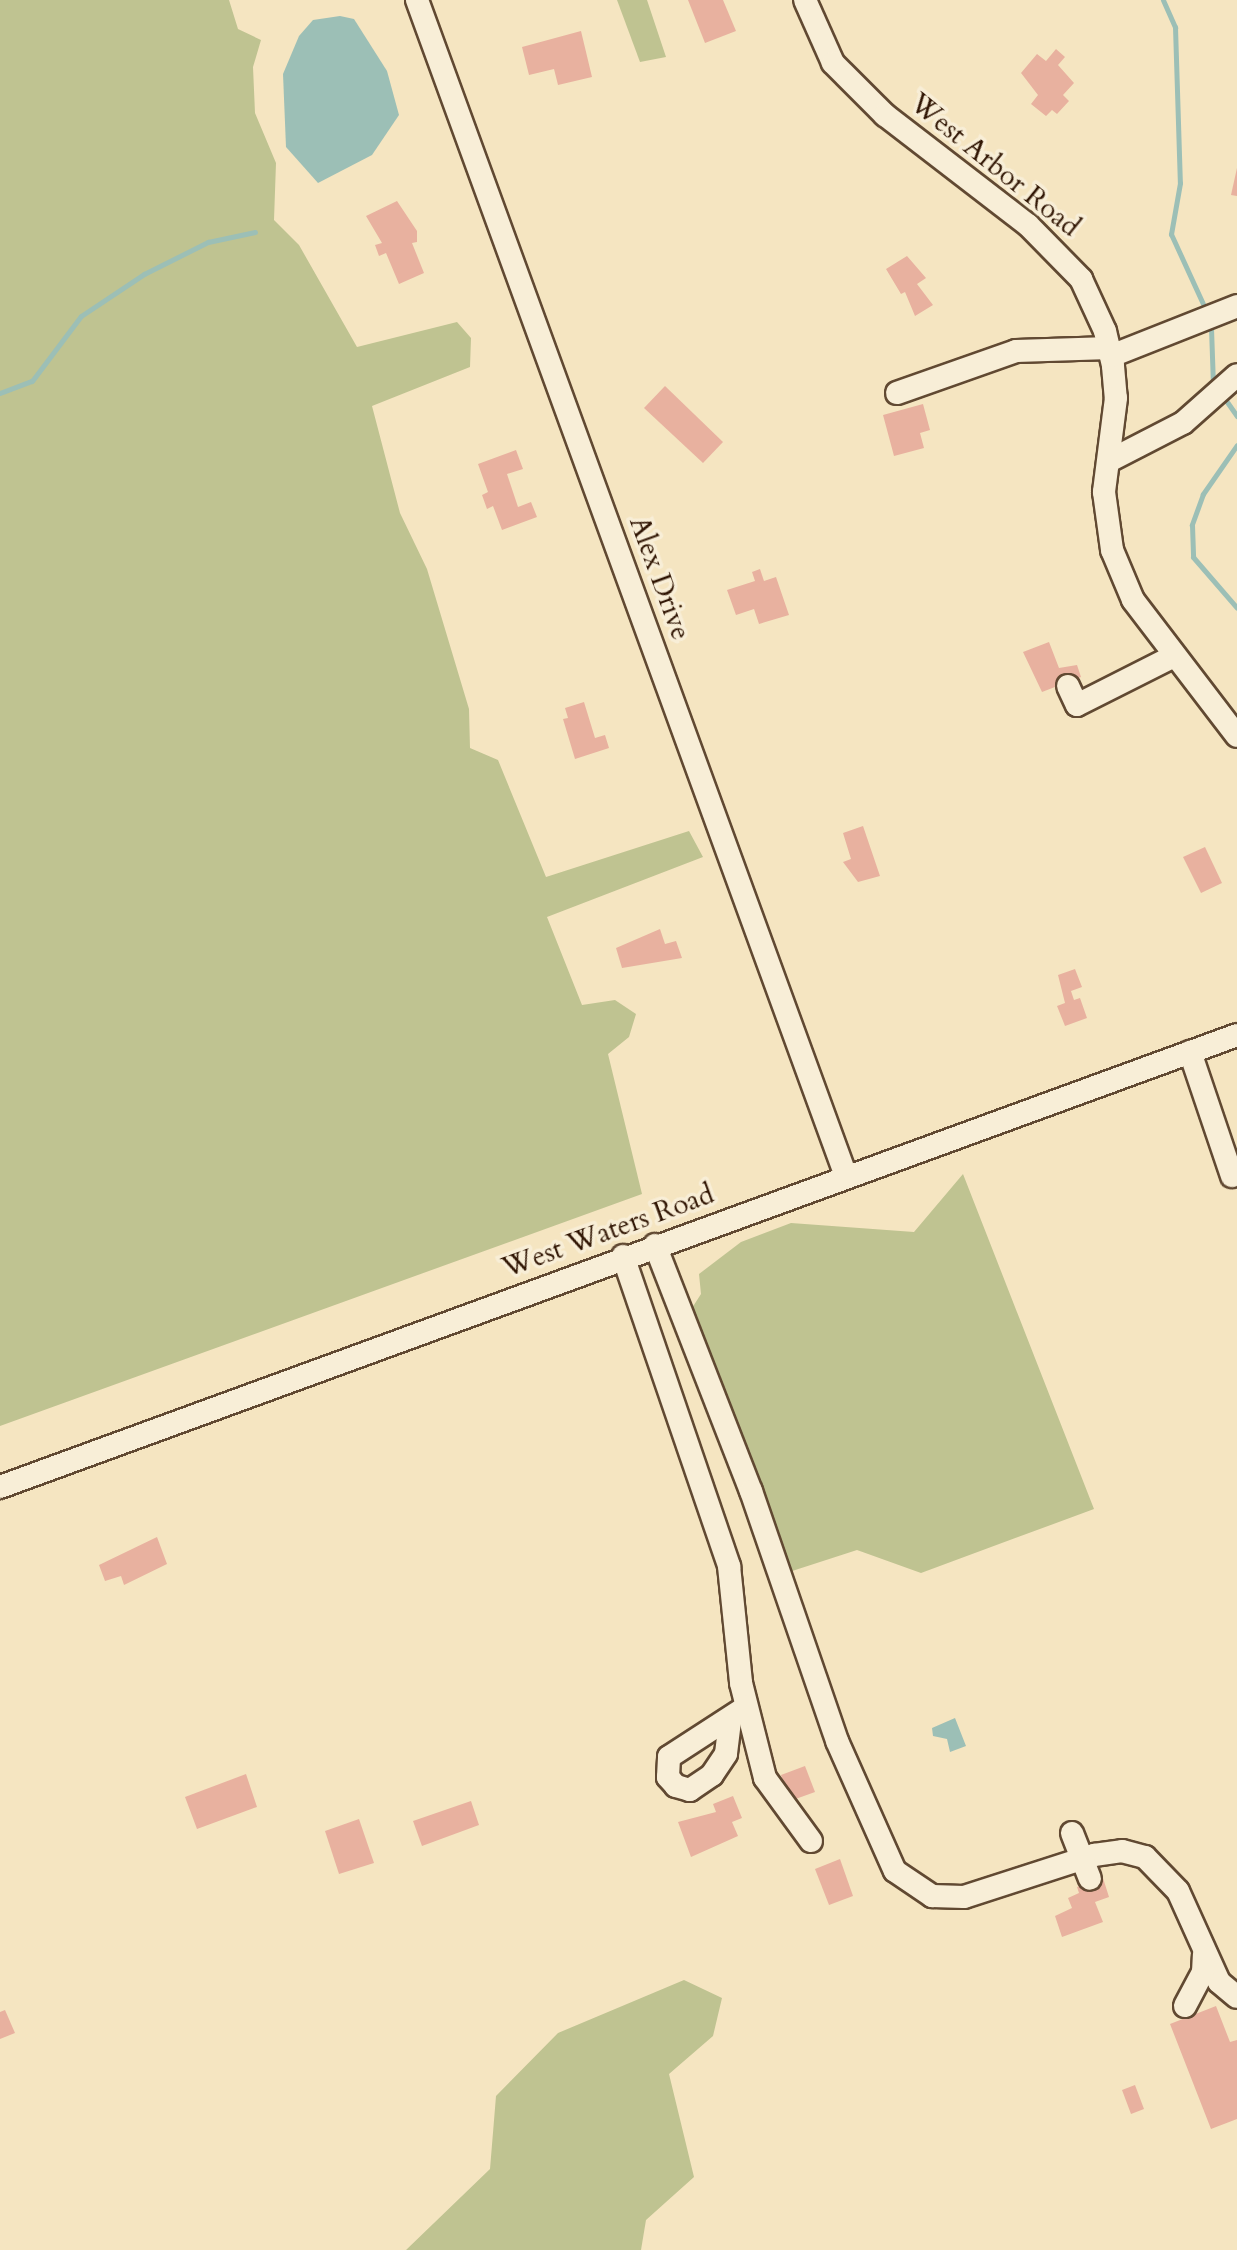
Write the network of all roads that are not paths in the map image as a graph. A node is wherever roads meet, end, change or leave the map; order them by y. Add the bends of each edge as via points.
1 (417, 0) edge
2 (805, 0) edge
3 (1237, 306) edge
4 (1110, 352) junction
5 (1237, 375) edge
6 (897, 393) dead end
7 (1109, 461) junction
8 (1174, 656) junction
9 (1068, 686) dead end
10 (1237, 736) edge
11 (1237, 1035) edge
12 (1190, 1052) junction
13 (846, 1176) junction
14 (1232, 1176) dead end
15 (655, 1245) junction
16 (623, 1256) junction
17 (0, 1487) edge
18 (1072, 1833) dead end
19 (811, 1841) dead end
20 (1086, 1869) junction
21 (1204, 1955) junction
22 (1237, 1997) edge
23 (1185, 2006) dead end

1 - 13 street, Alex Drive
2 - 4 street, West Arbor Road via 833,63 885,115 1059,252 1081,279
3 - 4 street
4 - 6 street via 1016,351
4 - 7 street, West Arbor Road via 1116,398
5 - 7 street via 1183,423
7 - 8 street, West Arbor Road via 1104,492 1112,550 1133,600
8 - 9 street via 1077,705
8 - 10 street, West Arbor Road
11 - 12 street, West Waters Road
12 - 13 street, West Waters Road
12 - 14 street
13 - 15 street, West Waters Road
15 - 16 street, West Waters Road
15 - 20 street via 751,1491 837,1741 895,1871 932,1896 964,1897
16 - 17 street, West Waters Road
16 - 19 street via 729,1566 738,1714 770,1791
18 - 20 street
20 - 21 street via 1122,1851 1160,1867 1178,1891
21 - 22 street via 1219,1982
21 - 23 street via 1203,1972

